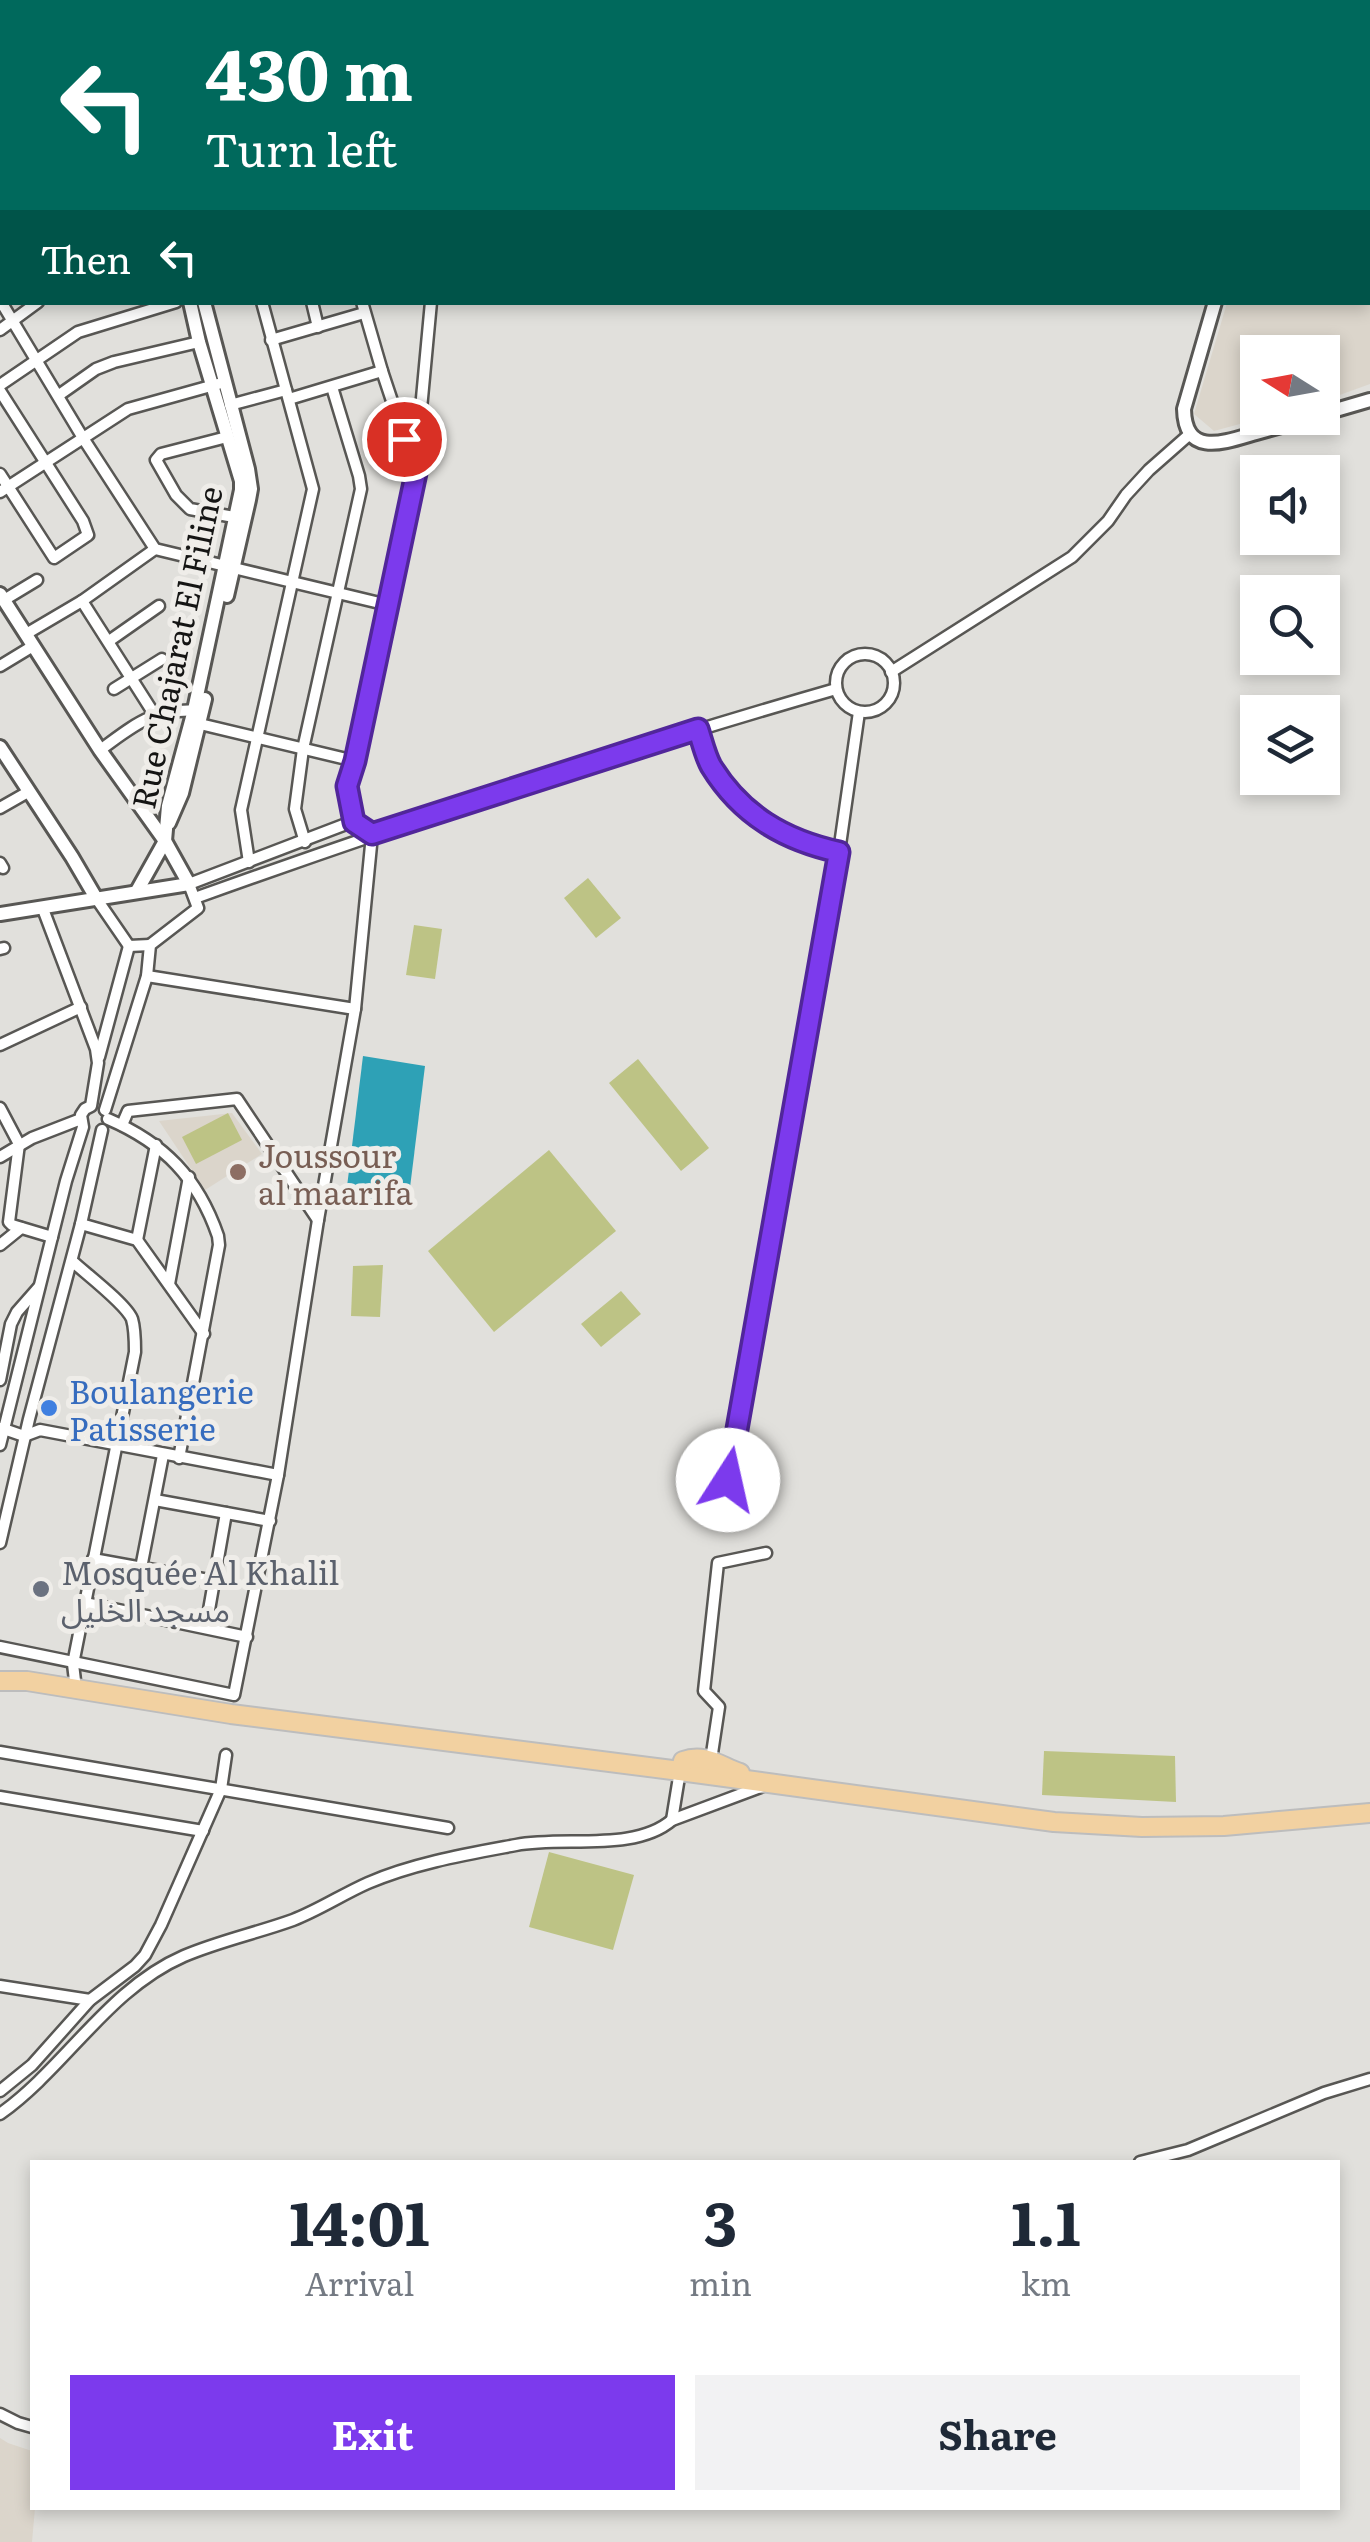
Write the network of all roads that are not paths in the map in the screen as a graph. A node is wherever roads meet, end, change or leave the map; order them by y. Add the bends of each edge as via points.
1 (3, 305) edge
2 (34, 305) edge
3 (166, 305) edge
4 (191, 305) edge
5 (205, 305) edge
6 (263, 305) edge
7 (313, 305) edge
8 (430, 305) edge
9 (1213, 305) edge
10 (363, 308) edge
11 (13, 321) junction
12 (318, 327) junction
13 (0, 330) edge
14 (271, 340) junction
15 (199, 342) junction
16 (38, 360) junction
17 (382, 372) junction
18 (218, 384) junction
19 (332, 387) junction
20 (0, 388) edge
21 (58, 395) junction
22 (288, 395) junction
23 (1370, 400) edge
24 (230, 405) junction
25 (1340, 409) edge
26 (1190, 433) junction
27 (1249, 435) edge
28 (228, 437) junction
29 (83, 438) junction
30 (45, 463) junction
31 (416, 473) junction
32 (0, 474) edge
33 (4, 489) edge
34 (234, 518) junction
35 (155, 549) junction
36 (228, 567) junction
37 (37, 580) dead end
38 (292, 583) junction
39 (337, 592) junction
40 (2, 597) edge
41 (82, 601) junction
42 (388, 605) junction
43 (159, 606) dead end
44 (29, 641) junction
45 (109, 641) junction
46 (162, 659) dead end
47 (0, 666) edge
48 (892, 672) junction
49 (130, 680) junction
50 (836, 688) junction
51 (114, 689) dead end
52 (859, 712) junction
53 (154, 714) junction
54 (199, 715) junction
55 (698, 729) junction
56 (256, 738) junction
57 (0, 747) edge
58 (303, 749) junction
59 (100, 750) junction
60 (355, 761) junction
61 (28, 792) junction
62 (0, 808) edge
63 (354, 822) junction
64 (372, 834) junction
65 (165, 835) junction
66 (305, 842) junction
67 (839, 852) junction
68 (249, 862) junction
69 (137, 891) junction
70 (192, 891) junction
71 (96, 898) junction
72 (42, 908) junction
73 (0, 914) edge
74 (150, 945) junction
75 (128, 946) junction
76 (146, 976) junction
77 (81, 1007) junction
78 (355, 1009) junction
79 (0, 1045) edge
80 (97, 1069) junction
81 (0, 1108) edge
82 (102, 1114) junction
83 (82, 1123) junction
84 (122, 1125) junction
85 (19, 1144) junction
86 (156, 1145) junction
87 (0, 1156) edge
88 (189, 1176) junction
89 (318, 1220) junction
90 (81, 1224) junction
91 (21, 1228) junction
92 (52, 1236) junction
93 (137, 1240) junction
94 (0, 1246) edge
95 (72, 1261) junction
96 (169, 1284) junction
97 (40, 1285) junction
98 (204, 1334) junction
99 (0, 1380) edge
100 (4, 1416) edge
101 (28, 1419) junction
102 (2, 1429) edge
103 (40, 1430) junction
104 (24, 1436) junction
105 (0, 1444) edge
106 (118, 1446) junction
107 (163, 1455) junction
108 (179, 1458) junction
109 (278, 1475) junction
110 (728, 1480) dead end
111 (154, 1500) junction
112 (226, 1513) junction
113 (270, 1520) junction
114 (0, 1543) edge
115 (766, 1553) dead end
116 (93, 1560) junction
117 (141, 1568) junction
118 (214, 1581) junction
119 (85, 1603) junction
120 (206, 1628) junction
121 (247, 1638) junction
122 (0, 1648) edge
123 (73, 1664) junction
124 (0, 1670) edge
125 (0, 1681) edge
126 (26, 1681) junction
127 (76, 1689) junction
128 (233, 1705) junction
129 (0, 1752) edge
130 (226, 1755) dead end
131 (710, 1760) junction
132 (680, 1771) junction
133 (768, 1784) junction
134 (221, 1790) junction
135 (0, 1797) edge
136 (1370, 1813) edge
137 (672, 1820) junction
138 (448, 1828) dead end
139 (203, 1831) junction
140 (0, 1986) edge
141 (90, 2000) junction
142 (1370, 2079) edge
143 (0, 2090) edge
144 (0, 2114) edge
145 (1148, 2160) edge
146 (0, 2414) edge
147 (30, 2426) edge

1 - 11 street
2 - 11 street
3 - 16 street via 78,332
4 - 15 street, Rue Chajarat El Filine
5 - 18 street, Rue Chajarat El Filine
6 - 14 street
7 - 12 street
8 - 31 street
9 - 26 street via 1184,409
10 - 12 street
10 - 17 street
11 - 13 street
11 - 16 street
12 - 14 street
14 - 22 street
15 - 18 street, Rue Chajarat El Filine
15 - 21 street via 114,362
16 - 20 street
16 - 21 street
17 - 19 street
17 - 31 street
18 - 24 street, Rue Chajarat El Filine
18 - 28 street, Rue Chajarat El Filine
18 - 29 street via 128,410
19 - 22 street
19 - 39 street via 361,488
20 - 30 street
21 - 29 street
22 - 24 street
22 - 38 street via 313,488
23 - 25 street
24 - 36 street, Rue Chajarat El Filine via 251,489
26 - 27 street via 1220,443
26 - 48 street via 1072,557
28 - 34 street, Rue Chajarat El Filine via 241,490
28 - 34 street via 156,460 190,508
29 - 30 street
29 - 35 street
30 - 33 street
30 - 33 street via 88,531 54,558
31 - 42 street
32 - 33 street
34 - 36 street, Rue Chajarat El Filine
35 - 36 street
35 - 41 street
36 - 38 street
36 - 54 street, Rue Chajarat El Filine
37 - 40 street
38 - 39 street
38 - 56 street
39 - 42 street
39 - 58 street
40 - 44 street
41 - 44 street
41 - 45 street
42 - 60 street
43 - 45 street
44 - 47 street
44 - 59 street
45 - 49 street
46 - 49 street
48 - 50 street via 878,656 859,654 842,664
48 - 52 street via 894,688 885,704
49 - 51 street
49 - 53 street
50 - 52 street via 842,702
50 - 55 street
52 - 67 street
53 - 54 street
53 - 59 street
54 - 56 street
54 - 65 street, Rue Chajarat El Filine
55 - 64 street
55 - 67 street via 710,763 755,816 809,845
56 - 58 street
56 - 68 street via 241,810
57 - 61 street
58 - 60 street
58 - 66 street via 295,809
59 - 65 street
60 - 63 street via 347,786
61 - 62 street
61 - 71 street
63 - 64 street
63 - 66 street
64 - 70 street
64 - 78 street
65 - 69 street
65 - 70 street, Rue Chajarat El Filine
66 - 68 street
67 - 110 street
68 - 70 street
69 - 70 street
69 - 71 street
70 - 74 street via 198,908
71 - 72 street
71 - 75 street
72 - 73 street
72 - 77 street
74 - 75 street
74 - 76 street
75 - 80 street
76 - 78 street
76 - 82 street
77 - 79 street
77 - 80 street
78 - 89 street
80 - 82 street
81 - 85 street
82 - 83 street via 82,1112
82 - 83 street via 93,1133
82 - 84 street
82 - 90 street
83 - 85 street
83 - 92 street
84 - 86 street
84 - 89 street via 128,1110 237,1099
85 - 87 street
85 - 91 street via 9,1218
86 - 88 street
86 - 93 street
88 - 96 street
88 - 98 street via 220,1246
89 - 109 street
90 - 93 street
90 - 95 street
91 - 92 street
91 - 94 street
92 - 97 street
93 - 96 street
95 - 101 street
95 - 106 street via 132,1320 135,1352
96 - 98 street
97 - 99 street via 16,1312
97 - 100 street
98 - 108 street
100 - 101 street
100 - 102 street
101 - 103 street
101 - 104 street
102 - 104 street
102 - 105 street
103 - 104 street
103 - 106 street
104 - 114 street
106 - 107 street
106 - 116 street
107 - 108 street
107 - 111 street
108 - 109 street
109 - 113 street
111 - 112 street
111 - 117 street
112 - 113 street
112 - 118 street
113 - 121 street
115 - 131 street via 718,1563 704,1691 719,1708
116 - 117 street
116 - 119 street
117 - 118 street
118 - 120 street
119 - 120 street
119 - 123 street
120 - 121 street
121 - 128 street
122 - 123 street
123 - 127 street
123 - 128 street
124 - 126 main road
125 - 126 main road
126 - 127 main road
127 - 128 main road
128 - 132 main road
129 - 134 street
130 - 134 street
131 - 132 main road via 688,1759
131 - 133 main road
132 - 133 main road
132 - 137 street
133 - 136 main road via 1054,1822 1142,1827
133 - 137 street
134 - 138 street
134 - 139 street
135 - 139 street
137 - 144 street via 629,1838 541,1841 413,1868 299,1918 185,1956 132,1988
139 - 141 street via 145,1954
140 - 141 street
141 - 143 street
142 - 145 street
146 - 147 street

